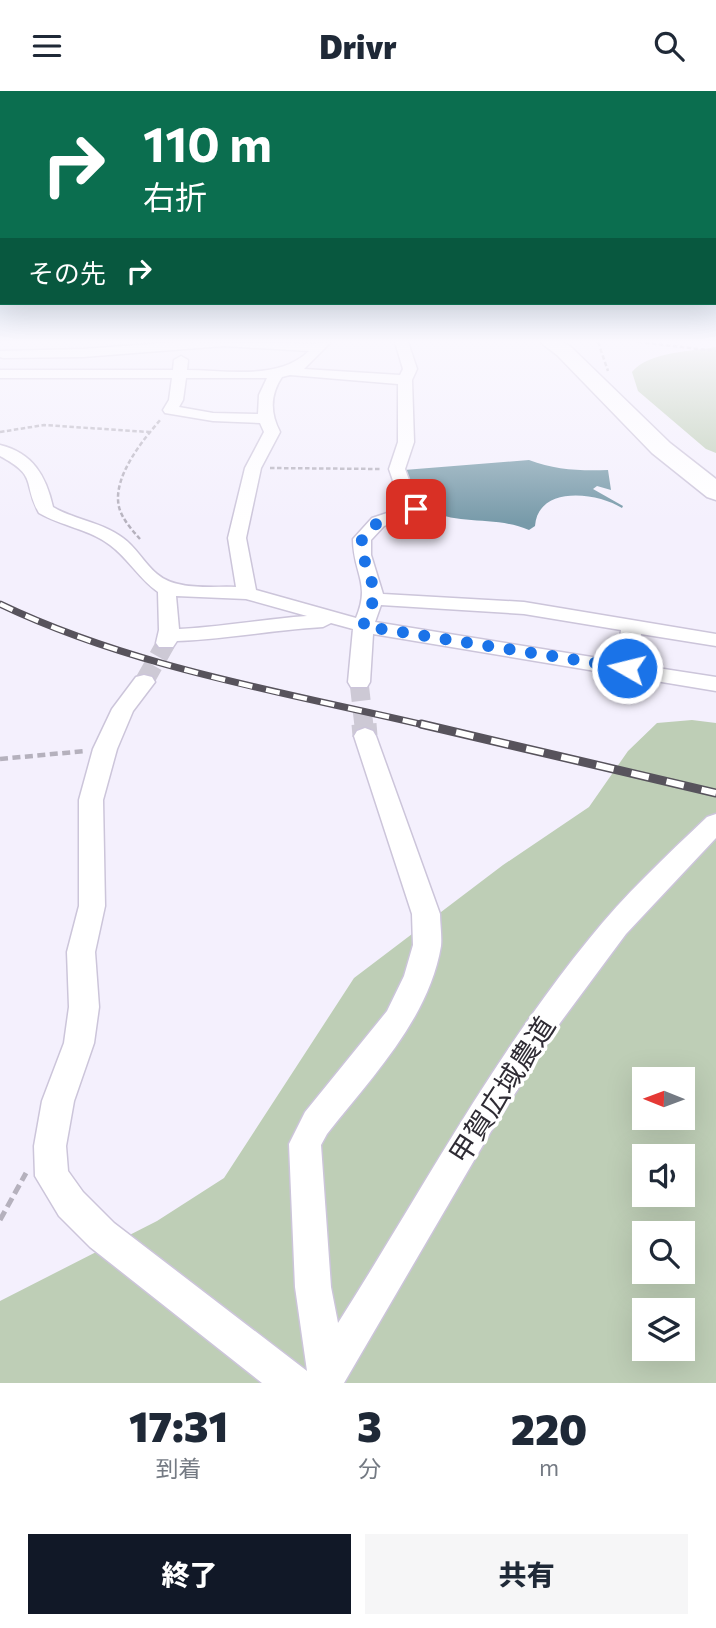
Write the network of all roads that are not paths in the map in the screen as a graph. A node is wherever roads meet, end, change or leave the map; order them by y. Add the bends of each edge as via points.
1 (175, 402) edge
2 (266, 402) edge
3 (405, 402) edge
4 (615, 402) edge
5 (264, 419) junction
6 (0, 450) edge
7 (716, 492) edge
8 (168, 590) junction
9 (247, 593) junction
10 (373, 599) junction
11 (354, 623) junction
12 (632, 626) junction
13 (168, 639) joint
14 (716, 640) edge
15 (627, 668) junction
16 (144, 682) tunnel mouth
17 (359, 682) tunnel mouth
18 (716, 684) edge
19 (365, 736) tunnel mouth
20 (716, 823) edge
21 (326, 1378) edge
22 (293, 1383) edge

1 - 5 street via 170,410
2 - 5 street
3 - 10 street via 406,442 397,469 408,501 416,509 378,522 362,539
4 - 7 highway via 661,448
5 - 9 street via 272,432 253,468 237,538
6 - 8 street via 39,476 45,509 118,542 150,578
8 - 9 street
8 - 13 street via 164,600
9 - 11 street
10 - 11 street
10 - 12 street via 524,608
11 - 13 street via 301,621
11 - 15 street
11 - 17 street
12 - 14 street
12 - 15 street
15 - 18 street
16 - 22 street via 123,709 91,800 92,906 81,952 83,1007 79,1043 58,1101 50,1150 52,1176 71,1204 102,1235
19 - 21 street via 426,914 427,945 398,1020 316,1123 305,1145 313,1287
20 - 21 street, 甲賀広域農道 via 652,886 586,963 524,1053

